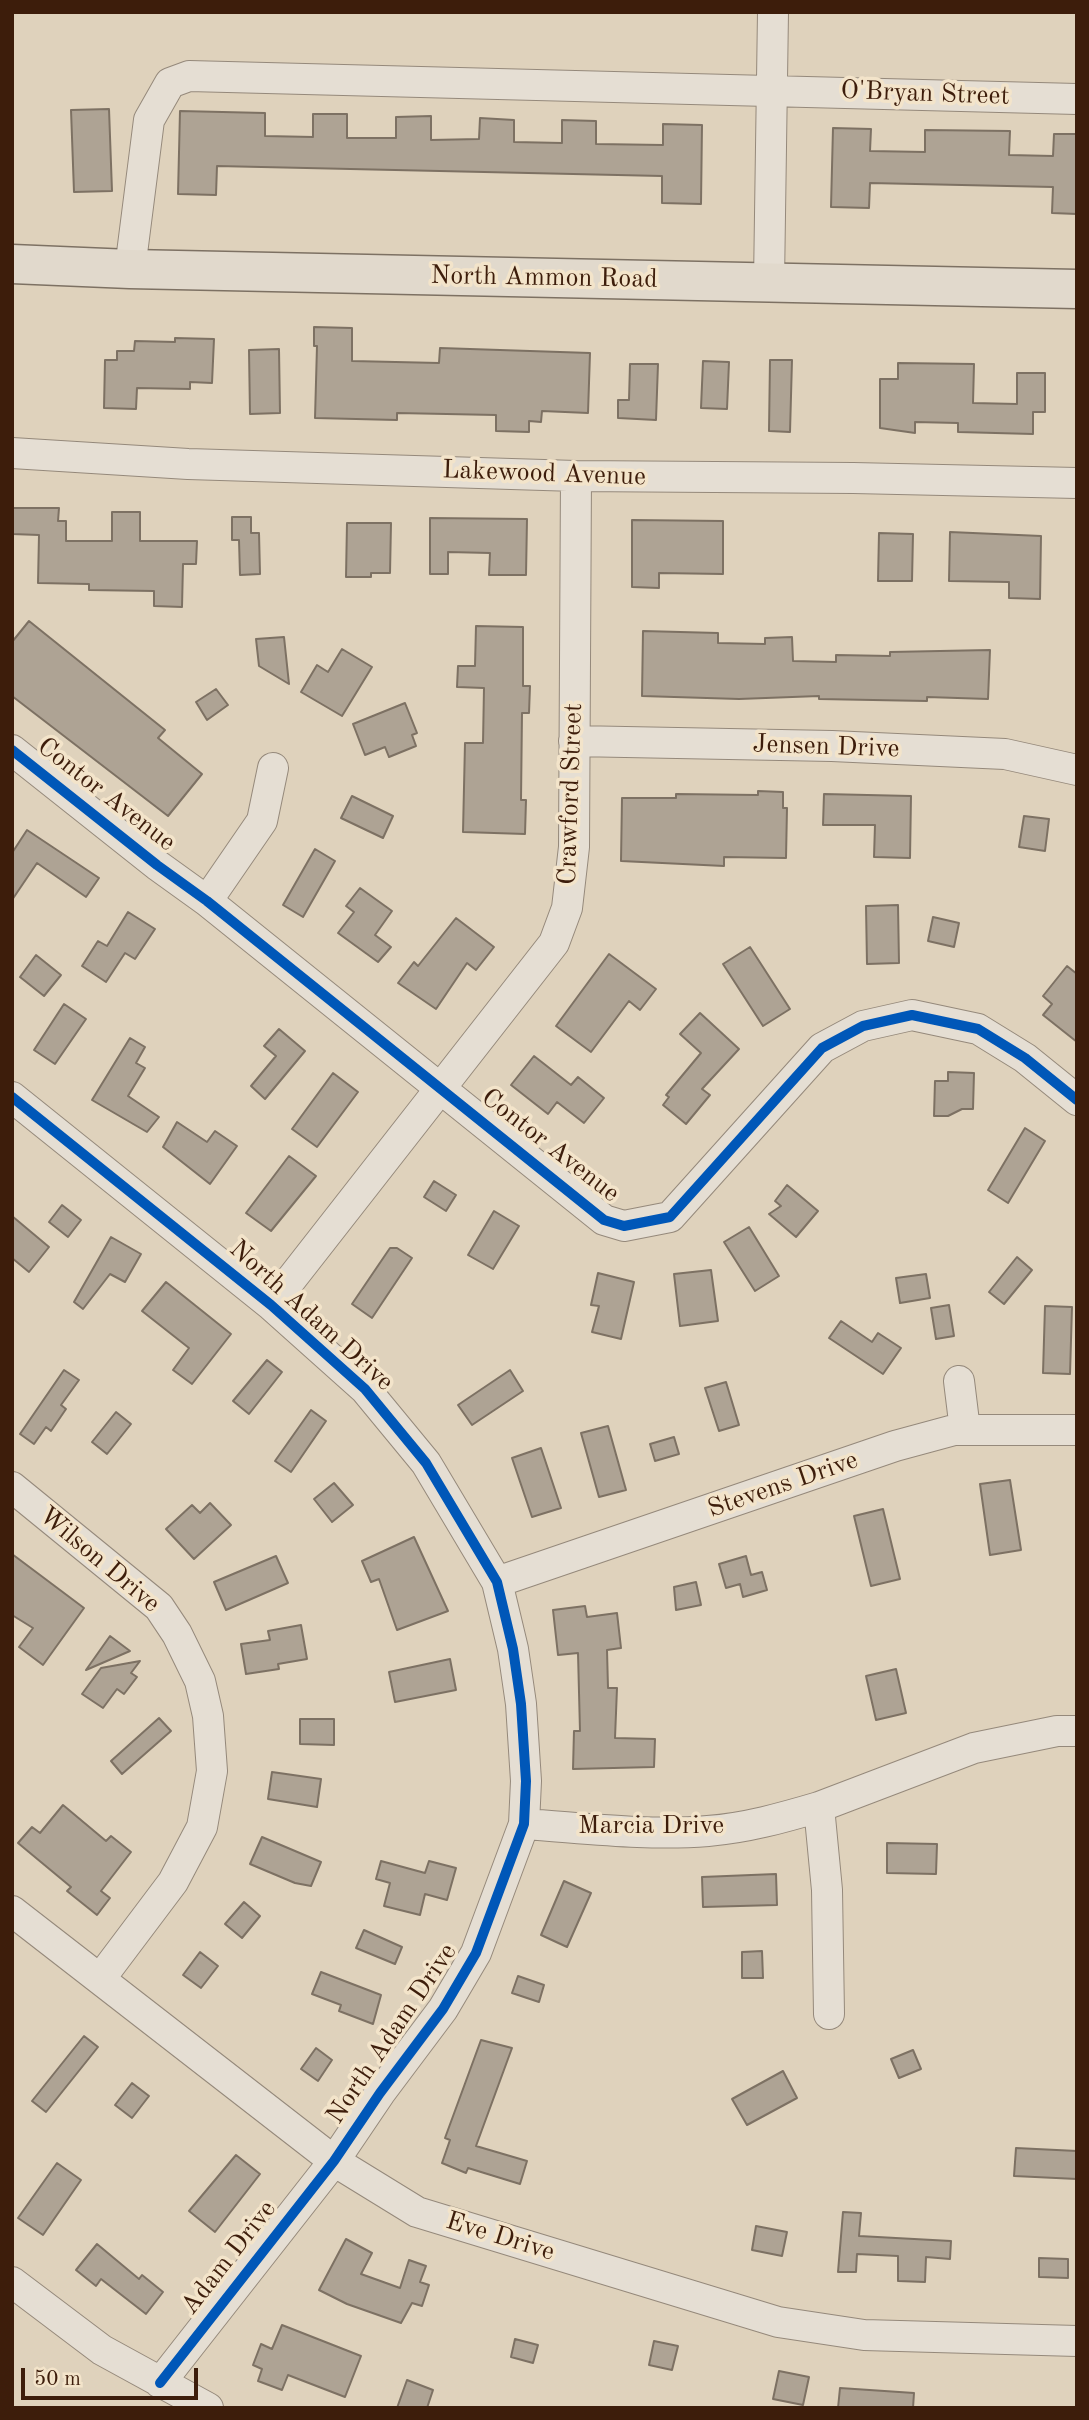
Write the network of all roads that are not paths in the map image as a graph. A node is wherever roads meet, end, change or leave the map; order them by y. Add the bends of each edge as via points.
1 (773, 12) edge
2 (772, 89) junction
3 (1077, 99) edge
4 (12, 264) edge
5 (130, 270) junction
6 (769, 282) junction
7 (1077, 289) edge
8 (12, 453) edge
9 (576, 476) junction
10 (1077, 483) edge
11 (574, 741) junction
12 (12, 750) edge
13 (273, 768) dead end
14 (1077, 770) edge
15 (207, 901) junction
16 (439, 1088) junction
17 (12, 1097) edge
18 (1077, 1100) edge
19 (271, 1305) junction
20 (959, 1381) dead end
21 (965, 1430) junction
22 (1077, 1430) edge
23 (12, 1487) edge
24 (497, 1582) junction
25 (1077, 1731) edge
26 (819, 1807) junction
27 (524, 1824) junction
28 (12, 1911) edge
29 (100, 1979) junction
30 (829, 2014) dead end
31 (334, 2161) junction
32 (12, 2282) edge
33 (1077, 2341) edge
34 (160, 2383) junction
35 (208, 2408) edge

1 - 2 street
2 - 3 street, O'Bryan Street
2 - 5 street, O'Bryan Street via 188,76 170,83 149,120
2 - 6 street
4 - 5 main road, North Ammon Road
5 - 6 main road, North Ammon Road
6 - 7 main road, North Ammon Road
8 - 9 street, Lakewood Avenue via 188,464
9 - 10 street, Lakewood Avenue
9 - 11 street, Crawford Street
11 - 14 street, Jensen Drive via 1005,754
11 - 16 street, Crawford Street via 574,847 567,908 554,943
12 - 15 street, Contor Avenue
13 - 15 street via 262,821
15 - 16 street, Contor Avenue
16 - 18 street, Contor Avenue via 604,1220 624,1226 670,1217 822,1048 863,1026 912,1015 978,1029 1025,1058
16 - 19 street, Crawford Street
17 - 19 street, North Adam Drive
19 - 24 street, North Adam Drive via 365,1389 409,1441
20 - 21 street
21 - 22 street, Stevens Drive
21 - 24 street, Stevens Drive via 895,1446
23 - 29 street, Wilson Drive via 159,1607 200,1681 208,1716 212,1771 202,1827 173,1882
24 - 27 street, North Adam Drive via 521,1704
25 - 26 street, Marcia Drive via 974,1748
26 - 27 street, Marcia Drive via 772,1821 708,1831 634,1832
26 - 30 street via 827,1890
27 - 31 street, North Adam Drive via 476,1953 443,2009
28 - 29 street, Eve Drive
29 - 31 street, Eve Drive
31 - 33 street, Eve Drive via 417,2212 778,2322 864,2336
31 - 34 street, Adam Drive
32 - 34 street via 102,2350
34 - 35 street

